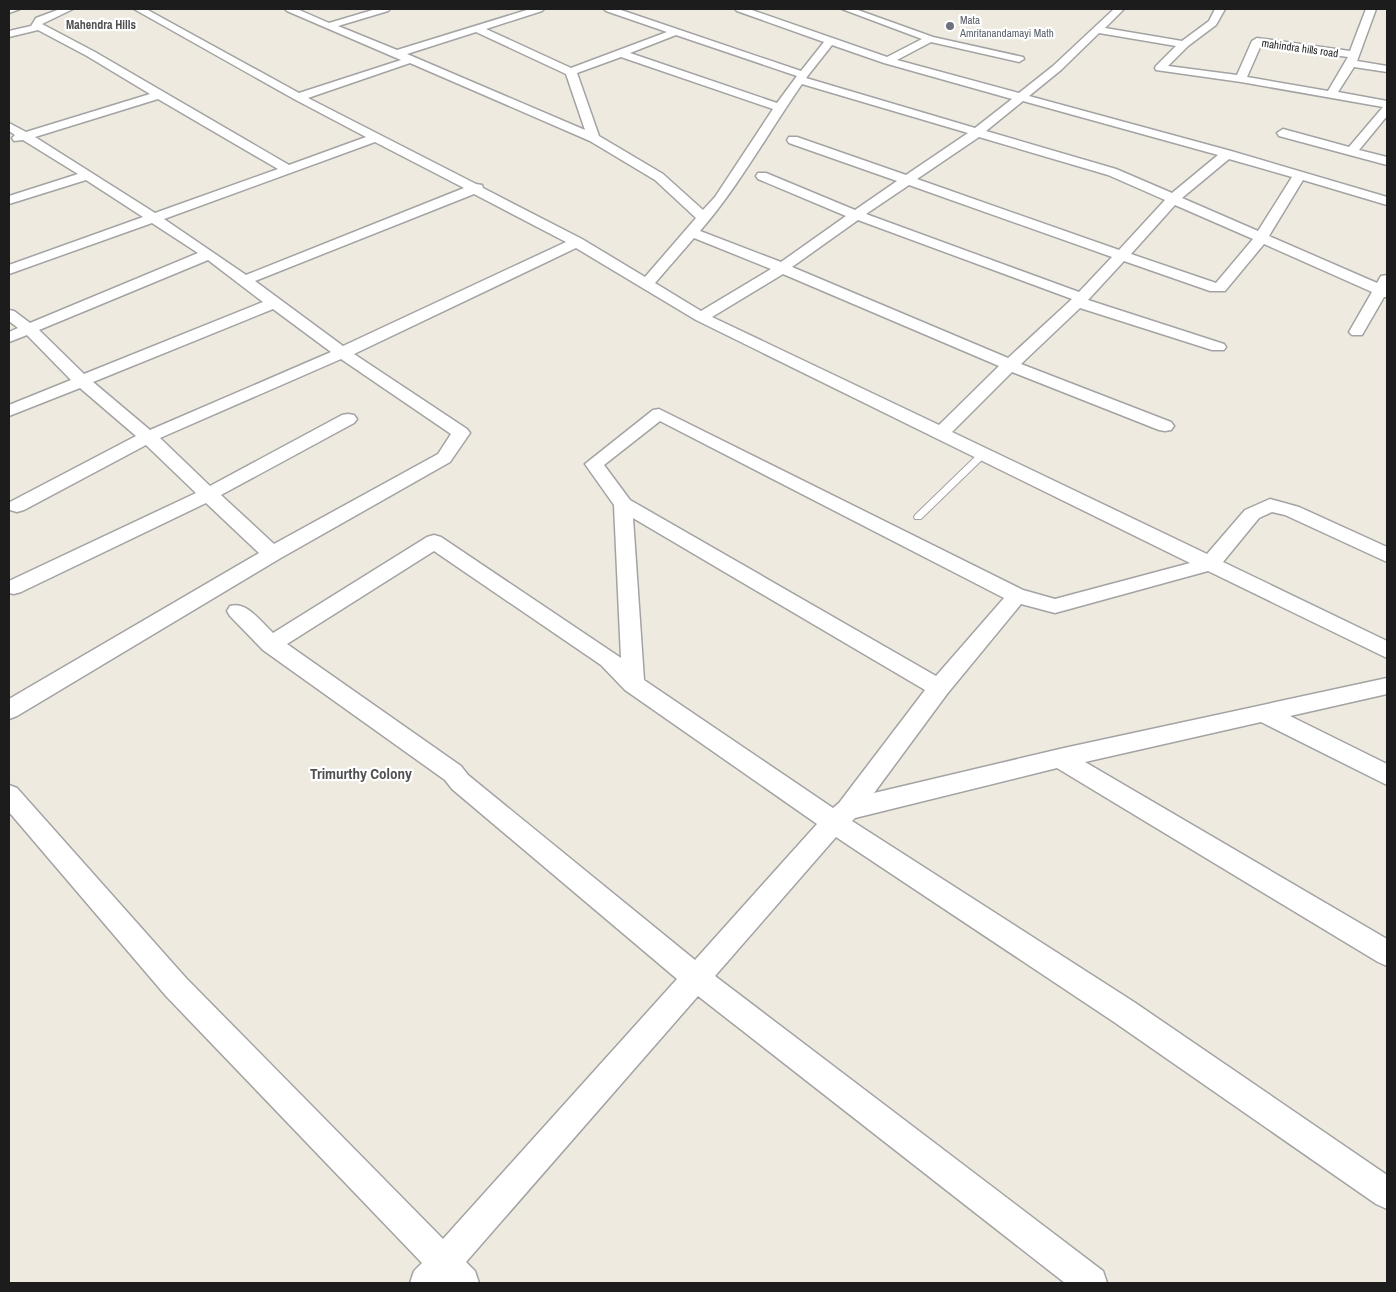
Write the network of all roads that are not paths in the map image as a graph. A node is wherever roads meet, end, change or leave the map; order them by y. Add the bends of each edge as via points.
1 (15, 9) edge
2 (68, 9) edge
3 (139, 9) edge
4 (290, 9) edge
5 (385, 9) edge
6 (539, 9) edge
7 (609, 9) edge
8 (740, 9) edge
9 (847, 9) edge
10 (1120, 9) edge
11 (1220, 9) edge
12 (9, 10) edge
13 (1374, 13) edge
14 (328, 26) junction
15 (38, 27) junction
16 (477, 29) junction
17 (1099, 30) junction
18 (676, 32) junction
19 (9, 34) edge
20 (930, 39) junction
21 (830, 41) junction
22 (1184, 44) junction
23 (620, 53) junction
24 (398, 54) junction
25 (1353, 59) junction
26 (410, 60) junction
27 (888, 60) junction
28 (1019, 60) dead end
29 (1387, 69) edge
30 (571, 72) junction
31 (802, 77) junction
32 (1241, 79) junction
33 (158, 95) junction
34 (1331, 95) junction
35 (298, 97) junction
36 (1020, 97) junction
37 (1387, 104) edge
38 (780, 108) junction
39 (1387, 109) edge
40 (9, 126) edge
41 (979, 131) junction
42 (1283, 133) dead end
43 (26, 136) junction
44 (378, 137) junction
45 (594, 138) junction
46 (793, 140) dead end
47 (9, 141) edge
48 (1352, 151) junction
49 (1227, 154) junction
50 (1387, 161) edge
51 (289, 170) junction
52 (88, 175) junction
53 (1300, 175) junction
54 (762, 176) dead end
55 (908, 180) junction
56 (477, 188) junction
57 (9, 200) edge
58 (1173, 200) junction
59 (1387, 201) edge
60 (856, 215) junction
61 (155, 218) junction
62 (704, 218) junction
63 (690, 232) junction
64 (1261, 238) junction
65 (576, 242) junction
66 (209, 254) junction
67 (1120, 254) junction
68 (782, 268) junction
69 (9, 270) edge
70 (245, 280) junction
71 (647, 283) junction
72 (1385, 287) edge
73 (1080, 300) junction
74 (273, 303) junction
75 (9, 314) edge
76 (701, 317) junction
77 (28, 329) junction
78 (1357, 332) dead end
79 (9, 337) edge
80 (1218, 347) dead end
81 (342, 353) junction
82 (1010, 365) junction
83 (82, 382) junction
84 (9, 411) edge
85 (348, 419) dead end
86 (1165, 426) dead end
87 (941, 433) junction
88 (148, 437) junction
89 (983, 454) junction
90 (209, 494) junction
91 (623, 504) junction
92 (17, 506) dead end
93 (918, 517) dead end
94 (272, 554) junction
95 (1387, 556) edge
96 (1210, 564) junction
97 (14, 587) dead end
98 (1017, 596) junction
99 (237, 611) dead end
100 (271, 644) junction
101 (1386, 648) edge
102 (633, 684) junction
103 (1387, 686) edge
104 (939, 688) junction
105 (9, 710) edge
106 (1263, 714) junction
107 (1061, 759) junction
108 (1387, 775) edge
109 (9, 795) edge
110 (841, 816) junction
111 (1387, 953) edge
112 (696, 978) junction
113 (1387, 1193) edge
114 (444, 1277) edge
115 (1092, 1283) edge

1 - 12 street
2 - 15 street via 39,20
3 - 35 street
4 - 14 street
5 - 14 street
6 - 16 street
7 - 18 street
8 - 21 street
9 - 20 street
10 - 17 street
11 - 22 street via 1213,23
13 - 25 street
14 - 24 street
15 - 19 street
15 - 33 street via 91,54
16 - 24 street
16 - 30 street
17 - 22 street
17 - 36 street
18 - 23 street
18 - 31 street
20 - 27 street
20 - 28 street
21 - 27 street
21 - 31 street
22 - 32 street via 1160,68
23 - 30 street
23 - 38 street
24 - 26 street
25 - 29 street
25 - 32 street, mahindra hills road via 1257,41
25 - 34 street
26 - 35 street
26 - 45 street
27 - 36 street
30 - 45 street
31 - 38 street
31 - 41 street
32 - 34 street
33 - 43 street
33 - 51 street
34 - 37 street
35 - 44 street
36 - 41 street
36 - 49 street
38 - 62 street
39 - 48 street
40 - 43 street
41 - 55 street
41 - 58 street via 1112,172
42 - 48 street
43 - 47 street
43 - 52 street
44 - 51 street
44 - 56 street
45 - 62 street via 659,176
46 - 55 street
48 - 50 street
49 - 53 street
49 - 58 street
51 - 61 street
52 - 57 street
52 - 61 street
53 - 59 street
53 - 64 street
54 - 60 street
55 - 60 street
55 - 67 street
56 - 65 street
56 - 70 street
58 - 64 street
58 - 67 street
60 - 68 street
60 - 73 street
61 - 66 street
61 - 69 street
62 - 63 street
63 - 68 street
63 - 71 street
64 - 67 street via 1220,288 1209,287
64 - 72 street
65 - 71 street
65 - 81 street
66 - 70 street
66 - 77 street
67 - 73 street
68 - 76 street
68 - 82 street
70 - 74 street
71 - 76 street
72 - 78 street
73 - 80 street
73 - 82 street
74 - 81 street
74 - 83 street
75 - 77 street
76 - 87 street
77 - 79 street
77 - 83 street
81 - 88 street
81 - 94 street via 461,433 444,458
82 - 86 street
82 - 87 street
83 - 84 street
83 - 88 street
85 - 90 street
87 - 89 street
88 - 90 street
88 - 92 street
89 - 93 lane
89 - 96 street
90 - 94 street
90 - 97 street
91 - 98 street via 594,464 660,414
91 - 102 street
91 - 104 street
94 - 105 street
95 - 96 street via 1292,511 1270,505 1252,514
96 - 98 street via 1055,606
96 - 101 street
98 - 104 street
99 - 100 street
100 - 102 street via 434,542 609,659
100 - 112 street via 453,773
102 - 110 street
103 - 106 street
104 - 110 street
106 - 107 street
106 - 108 street
107 - 110 street
107 - 111 street
109 - 114 street via 176,987
110 - 112 street
110 - 113 street
112 - 114 street
112 - 115 street

